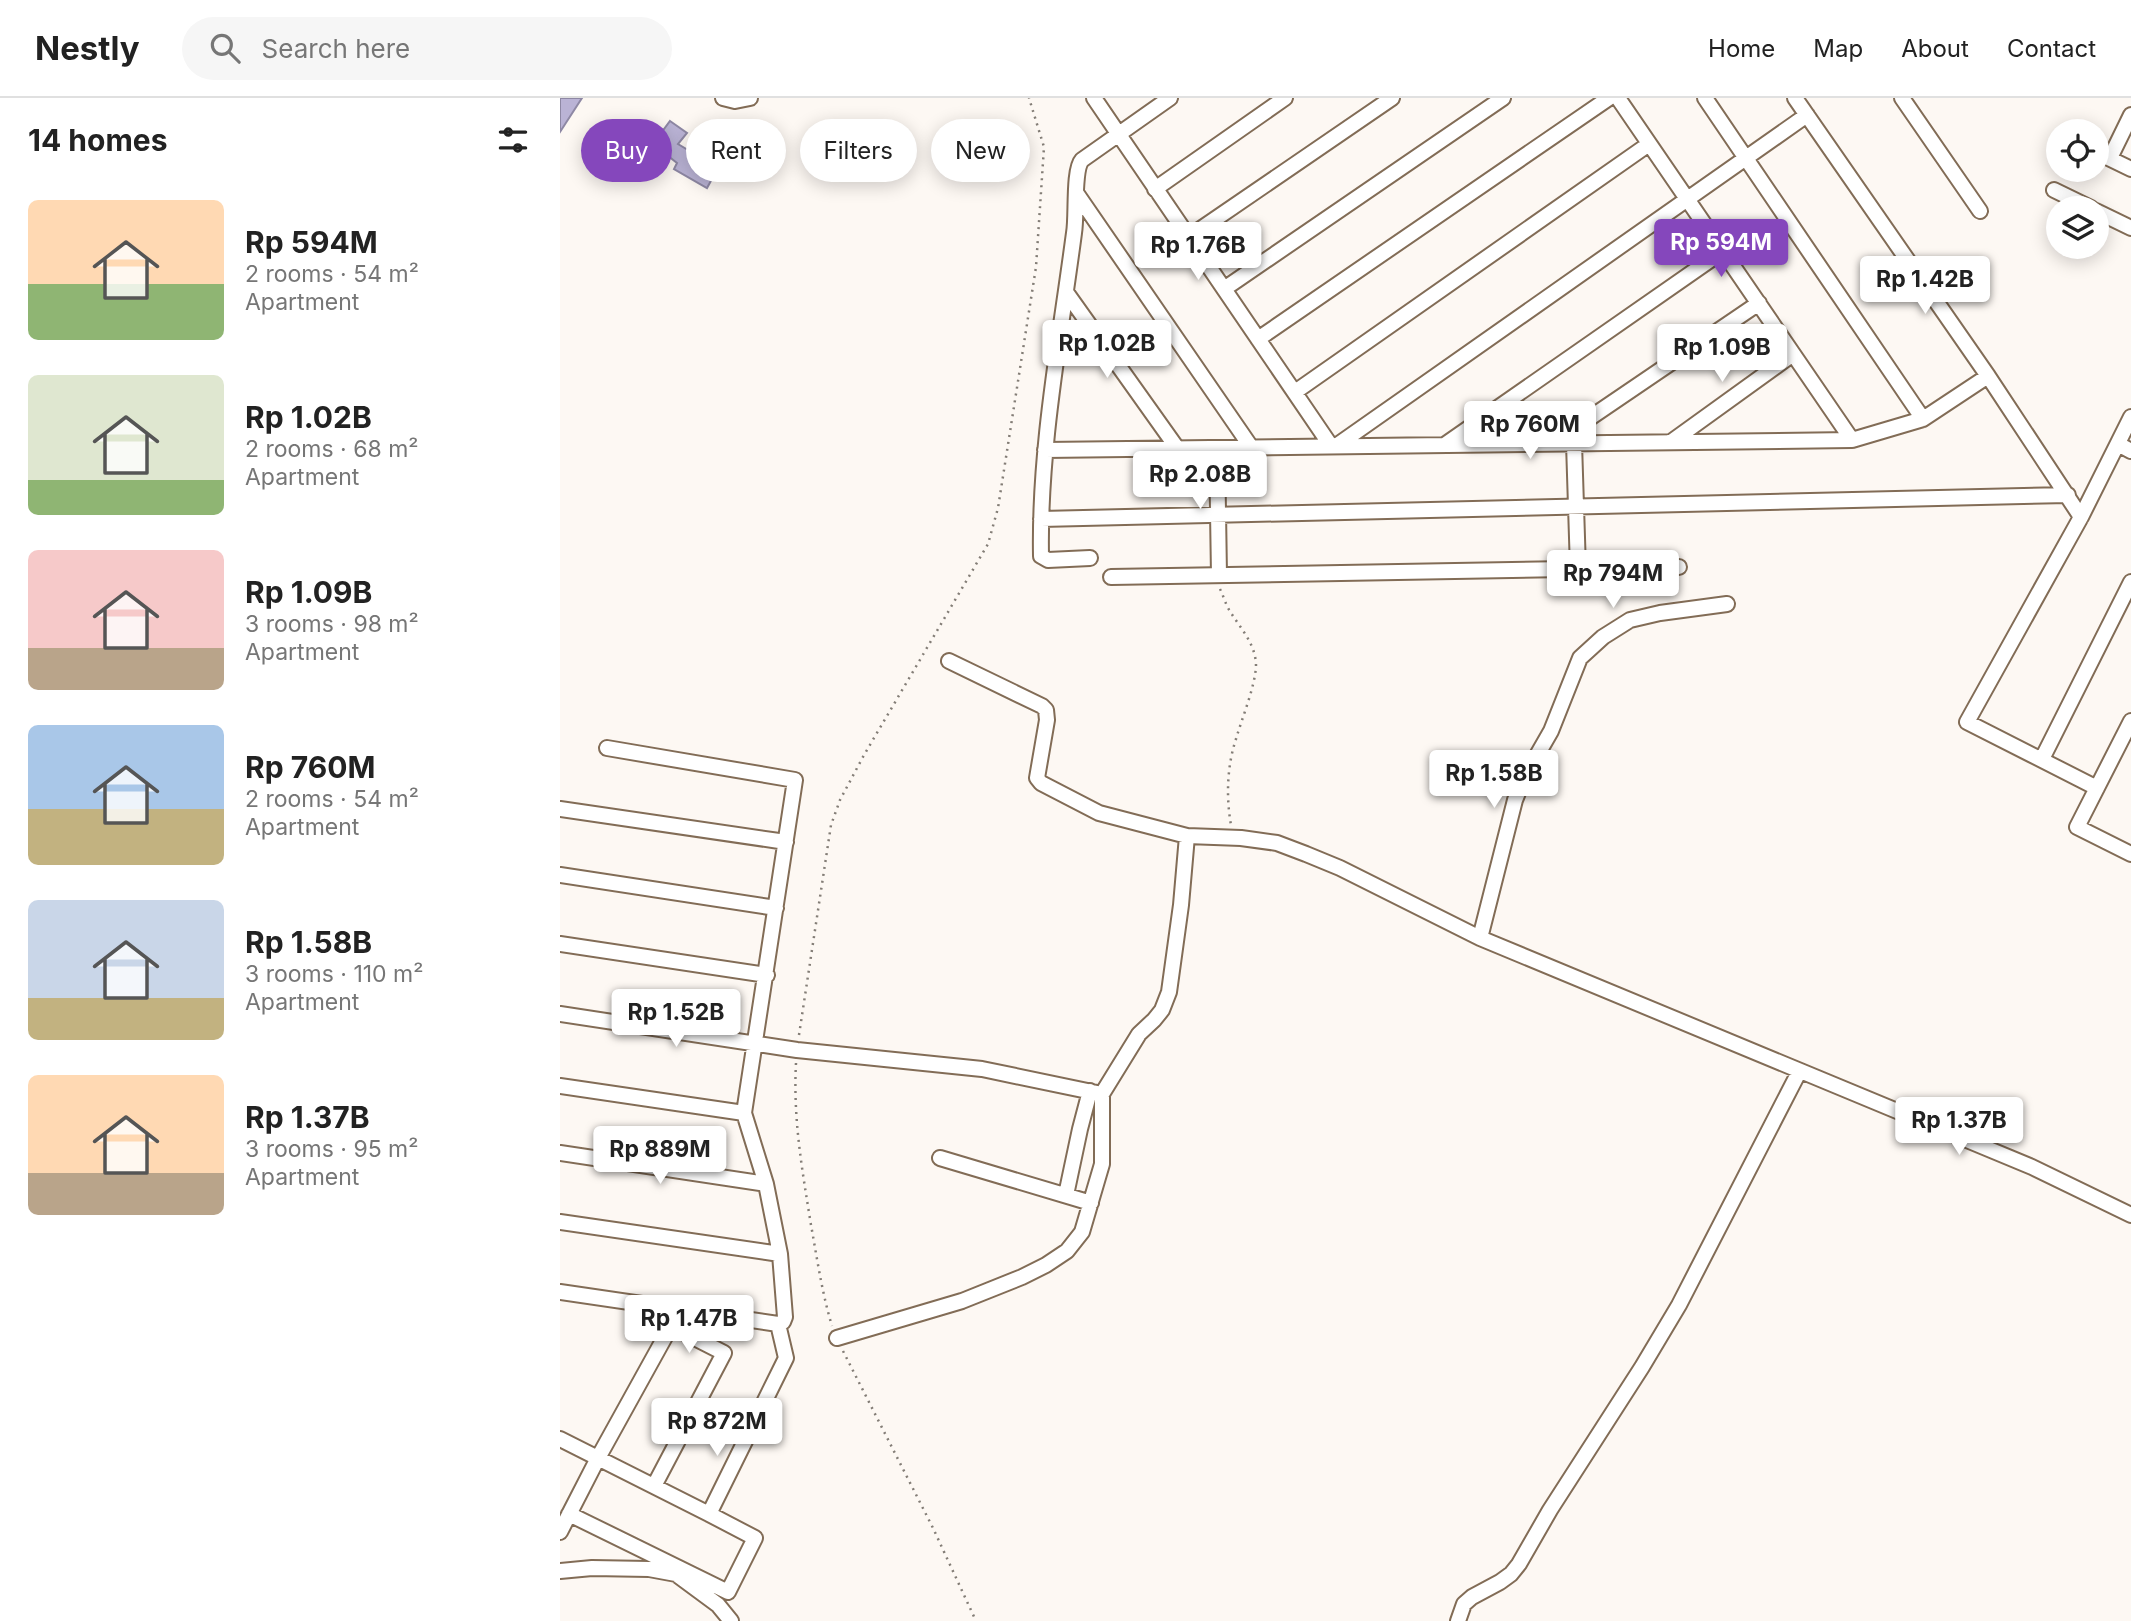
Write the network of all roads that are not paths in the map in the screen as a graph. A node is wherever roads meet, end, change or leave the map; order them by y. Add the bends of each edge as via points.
1 (723, 98) edge
2 (750, 98) edge
3 (1094, 98) edge
4 (1170, 98) edge
5 (1285, 98) edge
6 (1392, 98) edge
7 (1503, 98) edge
8 (1609, 98) edge
9 (1618, 98) edge
10 (1705, 98) edge
11 (1796, 98) edge
12 (1902, 98) edge
13 (1807, 115) junction
14 (2131, 115) edge
15 (1118, 134) junction
16 (1649, 144) junction
17 (2109, 146) edge
18 (1746, 158) junction
19 (2109, 158) edge
20 (2131, 169) edge
21 (1156, 188) junction
22 (2054, 190) dead end
23 (1077, 194) junction
24 (2066, 196) edge
25 (1687, 199) junction
26 (1980, 211) dead end
27 (2109, 217) edge
28 (2131, 228) edge
29 (1189, 237) junction
30 (1723, 251) junction
31 (1224, 289) junction
32 (1066, 292) junction
33 (1759, 303) junction
34 (1258, 339) junction
35 (1793, 354) junction
36 (1988, 376) junction
37 (1295, 393) junction
38 (2131, 417) edge
39 (1923, 419) junction
40 (1852, 440) junction
41 (1671, 442) junction
42 (1559, 443) junction
43 (1574, 443) junction
44 (1444, 445) junction
45 (1334, 446) junction
46 (1251, 447) junction
47 (2124, 447) edge
48 (1177, 448) junction
49 (1217, 448) junction
50 (1045, 450) junction
51 (2068, 495) junction
52 (1576, 507) junction
53 (1218, 515) junction
54 (2081, 517) junction
55 (1041, 519) junction
56 (1090, 558) dead end
57 (1679, 567) dead end
58 (1578, 569) junction
59 (1219, 575) junction
60 (1111, 576) dead end
61 (2131, 582) edge
62 (1727, 604) dead end
63 (949, 662) dead end
64 (2131, 721) edge
65 (607, 748) dead end
66 (2042, 759) junction
67 (2097, 788) junction
68 (560, 809) edge
69 (1187, 836) junction
70 (786, 842) junction
71 (2131, 853) edge
72 (560, 875) edge
73 (776, 908) junction
74 (1480, 938) junction
75 (560, 944) edge
76 (766, 975) junction
77 (560, 1014) edge
78 (755, 1043) junction
79 (1799, 1072) junction
80 (560, 1086) edge
81 (1096, 1092) junction
82 (744, 1113) junction
83 (560, 1153) edge
84 (940, 1158) dead end
85 (766, 1184) junction
86 (1066, 1195) junction
87 (1091, 1203) junction
88 (2131, 1215) edge
89 (560, 1222) edge
90 (780, 1255) junction
91 (560, 1292) edge
92 (778, 1324) junction
93 (837, 1338) road end
94 (560, 1439) edge
95 (598, 1458) junction
96 (654, 1486) junction
97 (569, 1514) junction
98 (709, 1514) junction
99 (560, 1531) edge
100 (560, 1571) edge
101 (731, 1621) edge
102 (1458, 1621) edge

1 - 2 street
3 - 15 street
4 - 15 street
5 - 21 street
6 - 29 street
7 - 31 street
8 - 34 street
9 - 16 street
10 - 18 street
11 - 13 street
12 - 26 street
13 - 18 street
13 - 36 street
14 - 17 street
15 - 21 street
15 - 23 street via 1078,164
16 - 25 street
16 - 37 street
18 - 25 street
18 - 39 street
19 - 20 street
21 - 29 street
22 - 24 street
23 - 32 street
23 - 46 street
25 - 30 street
25 - 45 street
27 - 28 street
29 - 31 street
30 - 33 street
30 - 44 street
31 - 34 street
32 - 48 street
32 - 50 street
33 - 35 street
33 - 42 street
34 - 37 street
35 - 40 street
35 - 41 street
36 - 39 street
36 - 51 street
37 - 45 street
38 - 47 street
39 - 40 street
40 - 41 street
41 - 43 street
42 - 43 street
42 - 44 street
43 - 52 street
44 - 45 street
45 - 46 street
46 - 49 street
47 - 54 street
48 - 49 street
48 - 50 street
49 - 53 street
50 - 55 street
51 - 52 street
51 - 54 street
52 - 53 street
52 - 58 street
53 - 55 street
53 - 59 street
54 - 66 street via 1967,722
55 - 56 street via 1044,559
57 - 58 street
58 - 59 street
59 - 60 street
61 - 66 street
62 - 74 street via 1630,620 1580,659 1551,731 1515,800
63 - 69 street via 1046,710 1037,774 1041,783 1099,813
64 - 67 street
65 - 70 street via 794,780
66 - 67 street
67 - 71 street via 2077,827
68 - 70 street
69 - 74 street via 1277,843 1340,868
69 - 81 street via 1169,992 1162,1010
70 - 73 street
72 - 73 street
73 - 76 street
74 - 79 street
75 - 76 street
76 - 78 street
77 - 78 street
78 - 81 street via 982,1069
78 - 82 street
79 - 88 street via 2032,1167
79 - 102 street via 1679,1306 1642,1367 1519,1564 1464,1604
80 - 82 street
81 - 86 street via 1080,1129
81 - 87 street via 1102,1164
82 - 85 street
83 - 85 street
84 - 86 street
85 - 90 street
86 - 87 street
87 - 93 street via 1082,1232 1067,1251 1046,1265 961,1301
89 - 90 street
90 - 92 street via 785,1317
91 - 92 street
92 - 98 street via 786,1358
94 - 95 street
95 - 96 street
95 - 96 street via 671,1326 728,1347
95 - 97 street
96 - 98 street
97 - 98 street via 728,1592 755,1538
97 - 99 street
100 - 101 street via 649,1569 676,1574 718,1605

